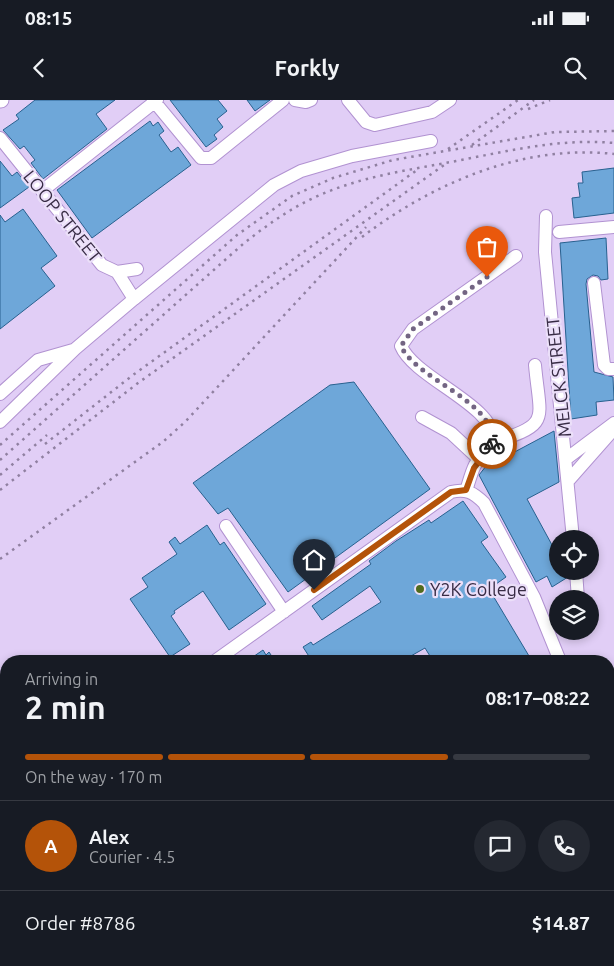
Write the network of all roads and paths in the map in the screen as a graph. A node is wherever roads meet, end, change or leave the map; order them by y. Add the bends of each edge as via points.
1 (283, 100) edge
2 (295, 100) edge
3 (310, 100) edge
4 (348, 100) edge
5 (450, 100) edge
6 (155, 101) edge
7 (0, 138) edge
8 (431, 141) dead end
9 (42, 191) junction
10 (546, 216) dead end
11 (614, 227) edge
12 (559, 232) dead end
13 (516, 256) dead end
14 (137, 269) dead end
15 (117, 272) junction
16 (594, 283) dead end
17 (134, 299) junction
18 (75, 349) junction
19 (536, 365) dead end
20 (614, 369) edge
21 (0, 394) edge
22 (422, 417) dead end
23 (0, 422) edge
24 (614, 423) edge
25 (614, 429) edge
26 (493, 442) junction
27 (566, 459) junction
28 (479, 460) junction
29 (568, 481) junction
30 (466, 490) junction
31 (226, 526) dead end
32 (572, 530) edge
33 (284, 612) junction
34 (549, 625) edge
35 (555, 640) edge
36 (223, 655) edge
37 (559, 655) edge

1 - 6 street via 211,158 201,158
2 - 3 street
4 - 5 street via 366,122 375,124 432,112
6 - 9 street
7 - 9 street, LOOP STREET
8 - 17 street via 352,156 301,172 274,186
9 - 15 street, LOOP STREET via 95,258
10 - 27 street, MELCK STREET via 545,252
11 - 12 street
13 - 26 street via 413,329 401,346 410,361 473,406 488,424
14 - 15 street, LOOP STREET
15 - 17 street
16 - 20 street via 604,365
17 - 18 street
18 - 21 street via 38,360
18 - 23 street
19 - 26 street via 540,416 535,426 524,433
22 - 28 street via 451,433
24 - 27 street
25 - 29 street
26 - 28 street via 490,450
27 - 29 street, MELCK STREET
28 - 30 street
29 - 32 street, MELCK STREET
30 - 33 street via 451,492
30 - 34 street via 484,503
31 - 33 street
33 - 36 street
35 - 37 street

